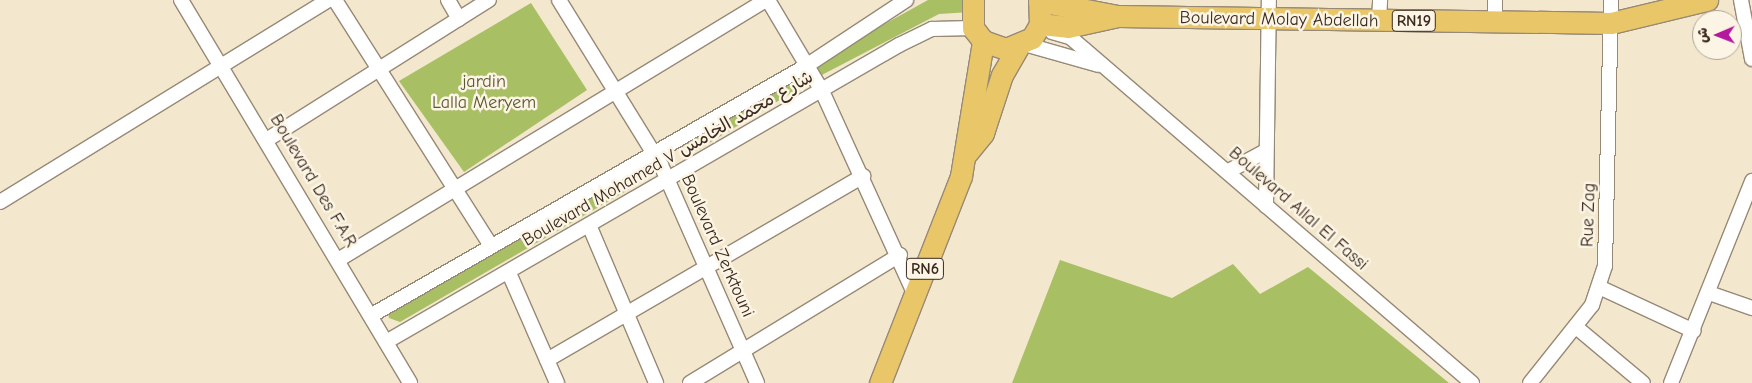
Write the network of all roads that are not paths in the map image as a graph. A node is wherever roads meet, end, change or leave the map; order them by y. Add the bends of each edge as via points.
1 (181, 0) edge
2 (328, 0) edge
3 (335, 0) edge
4 (448, 0) edge
5 (489, 0) edge
6 (559, 0) edge
7 (767, 0) edge
8 (905, 0) edge
9 (974, 0) edge
10 (1039, 0) edge
11 (1269, 0) edge
12 (1380, 0) edge
13 (1611, 0) edge
14 (1707, 0) edge
15 (1742, 0) edge
16 (1495, 10) edge
17 (1118, 16) junction
18 (459, 19) junction
19 (1379, 21) junction
20 (1269, 22) junction
21 (1611, 23) junction
22 (1039, 26) junction
23 (978, 35) junction
24 (1021, 46) junction
25 (1752, 58) edge
26 (220, 64) junction
27 (806, 66) junction
28 (1098, 66) junction
29 (381, 68) junction
30 (616, 89) junction
31 (822, 91) junction
32 (268, 139) junction
33 (653, 152) junction
34 (1264, 152) junction
35 (968, 153) junction
36 (1227, 172) junction
37 (863, 176) junction
38 (667, 179) junction
39 (1752, 181) edge
40 (456, 190) junction
41 (0, 202) edge
42 (1266, 206) junction
43 (589, 225) junction
44 (491, 246) junction
45 (900, 255) junction
46 (338, 260) junction
47 (709, 269) junction
48 (509, 273) junction
49 (1601, 288) junction
50 (1709, 293) junction
51 (915, 295) junction
52 (1752, 308) edge
53 (628, 314) junction
54 (372, 315) junction
55 (1576, 327) junction
56 (1694, 331) junction
57 (386, 342) junction
58 (743, 351) junction
59 (547, 360) junction
60 (410, 383) edge
61 (557, 383) edge
62 (656, 383) edge
63 (690, 383) edge
64 (757, 383) edge
65 (880, 383) edge
66 (1472, 383) edge
67 (1530, 383) edge
68 (1643, 383) edge
69 (1671, 383) edge

1 - 26 street, Boulevard Des F.A.R
2 - 26 street
3 - 29 street
4 - 18 street
5 - 18 street
6 - 30 street, Boulevard Zerktouni
7 - 27 street
7 - 30 street
8 - 27 street, Boulevard Mohamed V شارع محمد الخامس
9 - 23 main road, RN6
10 - 17 main road, RN19
10 - 22 main road
11 - 20 street
12 - 19 street
13 - 21 street, Rue Zag
14 - 21 main road, Boulevard Molay Abdellah / RN19
15 - 25 street
16 - 19 main road, Boulevard Molay Abdellah / RN19
16 - 21 main road, Boulevard Molay Abdellah / RN19
17 - 20 main road, Boulevard Molay Abdellah / RN19
17 - 22 main road, RN19 via 1068,27
18 - 29 street
19 - 20 main road, Boulevard Molay Abdellah / RN19
20 - 34 street
21 - 49 street, Rue Zag via 1609,238
22 - 24 main road, RN6
22 - 28 street, Boulevard Allal El Fassi via 1070,37
23 - 24 main road via 994,47
23 - 31 street, Boulevard Mohamed V شارع محمد الخامس via 922,33
23 - 35 main road, RN6
24 - 28 street
24 - 35 main road, RN6 via 1002,74 983,133
26 - 32 street, Boulevard Des F.A.R
26 - 41 street
27 - 31 street
27 - 33 street, Boulevard Mohamed V شارع محمد الخامس
28 - 36 street, Boulevard Allal El Fassi
29 - 32 street
29 - 40 street
30 - 33 street, Boulevard Zerktouni
30 - 40 street
31 - 37 street
31 - 38 street, Boulevard Mohamed V شارع محمد الخامس
32 - 46 street, Boulevard Des F.A.R
33 - 38 street, Boulevard Zerktouni
33 - 44 street, Boulevard Mohamed V شارع محمد الخامس
34 - 36 street
34 - 42 street
35 - 51 main road, RN6
36 - 42 street, Boulevard Allal El Fassi
37 - 45 street
37 - 47 street
38 - 43 street, Boulevard Mohamed V شارع محمد الخامس
38 - 47 street, Boulevard Zerktouni
39 - 50 street
40 - 44 street
40 - 46 street
42 - 66 street, Boulevard Allal El Fassi
43 - 48 street, Boulevard Mohamed V شارع محمد الخامس
43 - 53 street
44 - 54 street, Boulevard Mohamed V شارع محمد الخامس
45 - 51 street
45 - 58 street
46 - 54 street, Boulevard Des F.A.R
47 - 53 street
47 - 58 street, Boulevard Zerktouni
48 - 57 street, Boulevard Mohamed V شارع محمد الخامس
48 - 59 street
49 - 55 street, Rue Zag
49 - 56 street
50 - 52 street
50 - 56 street
51 - 65 main road, RN6
53 - 59 street
53 - 62 street
54 - 57 street, Boulevard Des F.A.R
55 - 67 street, Rue Zag
55 - 68 street
56 - 69 street
57 - 60 street, Boulevard Des F.A.R
58 - 63 street
58 - 64 street, Boulevard Zerktouni
59 - 61 street

